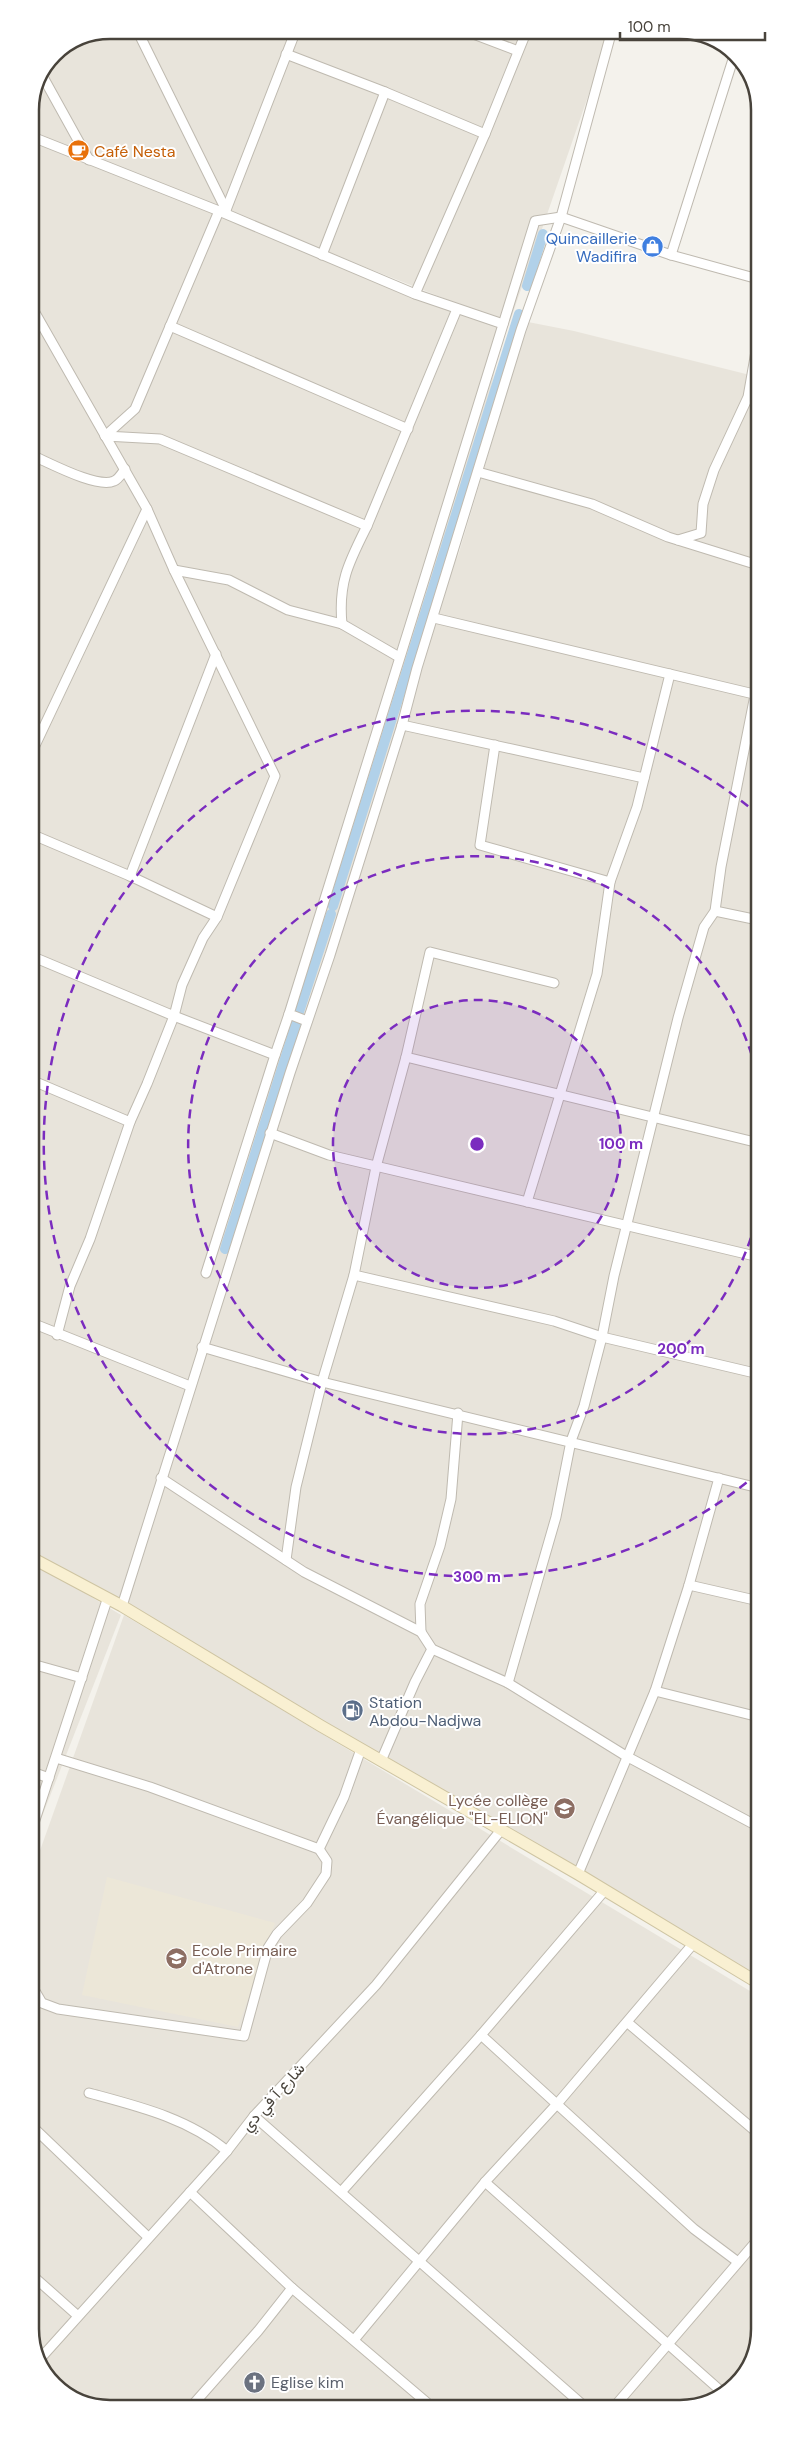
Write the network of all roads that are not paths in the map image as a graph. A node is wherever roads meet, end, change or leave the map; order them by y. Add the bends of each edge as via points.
1 (142, 39) edge
2 (292, 39) edge
3 (487, 39) edge
4 (523, 39) edge
5 (610, 39) edge
6 (518, 51) junction
7 (286, 54) junction
8 (732, 61) edge
9 (45, 81) edge
10 (385, 92) junction
11 (485, 134) junction
12 (39, 140) edge
13 (89, 160) junction
14 (222, 211) junction
15 (561, 217) junction
16 (322, 255) junction
17 (671, 255) junction
18 (751, 277) edge
19 (415, 294) junction
20 (457, 309) junction
21 (39, 320) edge
22 (503, 324) junction
23 (170, 326) junction
24 (751, 380) edge
25 (408, 428) junction
26 (105, 436) junction
27 (39, 458) edge
28 (124, 469) junction
29 (478, 472) junction
30 (147, 509) junction
31 (367, 526) junction
32 (677, 540) junction
33 (751, 563) edge
34 (174, 570) junction
35 (434, 618) junction
36 (342, 624) junction
37 (216, 654) junction
38 (399, 657) junction
39 (670, 674) junction
40 (751, 694) edge
41 (751, 724) edge
42 (402, 725) junction
43 (39, 737) edge
44 (495, 745) junction
45 (644, 778) junction
46 (39, 837) edge
47 (130, 876) junction
48 (610, 882) junction
49 (716, 911) junction
50 (218, 917) junction
51 (751, 918) edge
52 (39, 959) edge
53 (554, 983) dead end
54 (290, 1014) junction
55 (174, 1016) junction
56 (307, 1021) junction
57 (275, 1055) junction
58 (406, 1056) junction
59 (39, 1083) edge
60 (560, 1095) junction
61 (652, 1119) junction
62 (130, 1122) junction
63 (270, 1133) junction
64 (751, 1142) edge
65 (376, 1167) junction
66 (528, 1202) junction
67 (626, 1226) junction
68 (751, 1255) edge
69 (206, 1273) dead end
70 (354, 1275) junction
71 (39, 1326) edge
72 (57, 1335) junction
73 (602, 1336) junction
74 (202, 1347) junction
75 (751, 1372) edge
76 (322, 1382) junction
77 (190, 1386) junction
78 (458, 1413) junction
79 (571, 1441) junction
80 (161, 1478) junction
81 (719, 1478) junction
82 (751, 1486) edge
83 (286, 1560) junction
84 (39, 1562) edge
85 (689, 1585) junction
86 (751, 1599) edge
87 (107, 1600) junction
88 (122, 1606) junction
89 (420, 1632) junction
90 (432, 1649) junction
91 (39, 1666) edge
92 (82, 1678) junction
93 (508, 1683) junction
94 (655, 1691) junction
95 (751, 1716) edge
96 (361, 1749) junction
97 (626, 1756) junction
98 (56, 1758) junction
99 (381, 1761) junction
100 (39, 1774) edge
101 (49, 1778) junction
102 (39, 1808) edge
103 (751, 1823) edge
104 (501, 1830) junction
105 (320, 1849) junction
106 (578, 1874) junction
107 (604, 1890) junction
108 (693, 1944) junction
109 (751, 1979) edge
110 (39, 1998) edge
111 (628, 2023) junction
112 (481, 2035) junction
113 (88, 2093) dead end
114 (558, 2104) junction
115 (254, 2116) junction
116 (751, 2127) edge
117 (39, 2133) edge
118 (227, 2151) junction
119 (485, 2182) junction
120 (342, 2191) junction
121 (190, 2192) junction
122 (148, 2238) junction
123 (751, 2247) edge
124 (419, 2261) junction
125 (738, 2262) junction
126 (39, 2281) edge
127 (292, 2288) junction
128 (78, 2316) junction
129 (354, 2340) junction
130 (667, 2345) junction
131 (44, 2355) edge
132 (718, 2389) edge
133 (197, 2400) edge
134 (423, 2400) edge
135 (577, 2400) edge
136 (620, 2400) edge

1 - 14 street
2 - 7 street
3 - 6 street
4 - 6 street
5 - 15 street
6 - 11 street
7 - 10 street
7 - 14 street
8 - 17 street
9 - 13 street
10 - 11 street
10 - 16 street
11 - 19 street
12 - 13 street
13 - 14 street
14 - 16 street
14 - 23 street
15 - 17 street
15 - 22 street via 535,221
15 - 29 street via 521,330
16 - 19 street
17 - 18 street
19 - 20 street
20 - 22 street
20 - 25 street
21 - 26 street
22 - 38 street via 434,554
23 - 25 street
23 - 26 street via 135,408
24 - 32 street via 748,397 714,470 703,504 701,533
25 - 31 street
26 - 28 street
26 - 31 street via 160,440
27 - 28 street via 94,481 107,483 116,480
28 - 30 street
29 - 32 street via 592,504
29 - 35 street
30 - 34 street
30 - 43 street
31 - 36 street via 341,586
32 - 33 street
34 - 36 street via 229,580 288,610
34 - 37 street
35 - 39 street
35 - 42 street
36 - 38 street
37 - 47 street
37 - 50 street via 276,776
38 - 54 street
39 - 40 street
39 - 45 street
41 - 49 street via 721,867
42 - 44 street
42 - 56 street
44 - 45 street
44 - 48 street via 480,845
45 - 48 street
46 - 47 street
47 - 50 street
48 - 60 street via 597,974
49 - 51 street
49 - 61 street via 704,927
50 - 55 street via 203,938
52 - 55 street
53 - 58 street via 430,952
54 - 56 street
54 - 57 street
55 - 57 street
55 - 62 street
56 - 63 street
57 - 69 street
58 - 60 street
58 - 65 street
59 - 62 street
60 - 61 street
60 - 66 street
61 - 64 street
61 - 67 street
62 - 72 street via 90,1239 70,1286
63 - 65 street via 329,1155
63 - 74 street
65 - 66 street
65 - 70 street
66 - 67 street
67 - 68 street
67 - 73 street
70 - 73 street via 554,1321
70 - 76 street
71 - 72 street
72 - 77 street
73 - 75 street
73 - 79 street via 584,1406
74 - 76 street
74 - 77 street
76 - 78 street
76 - 83 street via 296,1487
77 - 80 street
78 - 79 street
78 - 89 street via 451,1499 440,1546 420,1604
79 - 81 street
79 - 93 street via 556,1517
80 - 83 street
80 - 88 street
81 - 82 street
81 - 85 street
83 - 89 street
84 - 87 street
85 - 86 street
85 - 94 street
87 - 88 street
87 - 92 street
88 - 96 street
89 - 90 street
90 - 93 street
90 - 99 street
91 - 92 street
92 - 98 street
93 - 97 street
94 - 95 street
94 - 97 street
96 - 99 street
96 - 105 street
97 - 103 street
97 - 106 street
98 - 101 street
98 - 105 street via 150,1787
99 - 104 street
100 - 101 street
101 - 102 street
104 - 106 street
104 - 115 street, شارع آ في دي via 376,1985
105 - 110 street via 327,1861 326,1874 307,1903 268,1948 244,2036 58,2009 42,2003
106 - 107 street
107 - 108 street
107 - 112 street
108 - 109 street
108 - 111 street
111 - 114 street
111 - 116 street
112 - 114 street
112 - 120 street
113 - 118 street via 193,2127
114 - 119 street
114 - 125 street via 694,2229
115 - 118 street, شارع آ في دي
115 - 120 street
117 - 122 street
118 - 121 street, شارع آ في دي
119 - 124 street
119 - 130 street
120 - 124 street
121 - 122 street, شارع آ في دي
121 - 127 street
122 - 128 street, شارع آ في دي
123 - 125 street
124 - 129 street
124 - 135 street
125 - 130 street
126 - 128 street
127 - 129 street
127 - 133 street
128 - 131 street, شارع آ في دي
129 - 134 street
130 - 132 street
130 - 136 street

